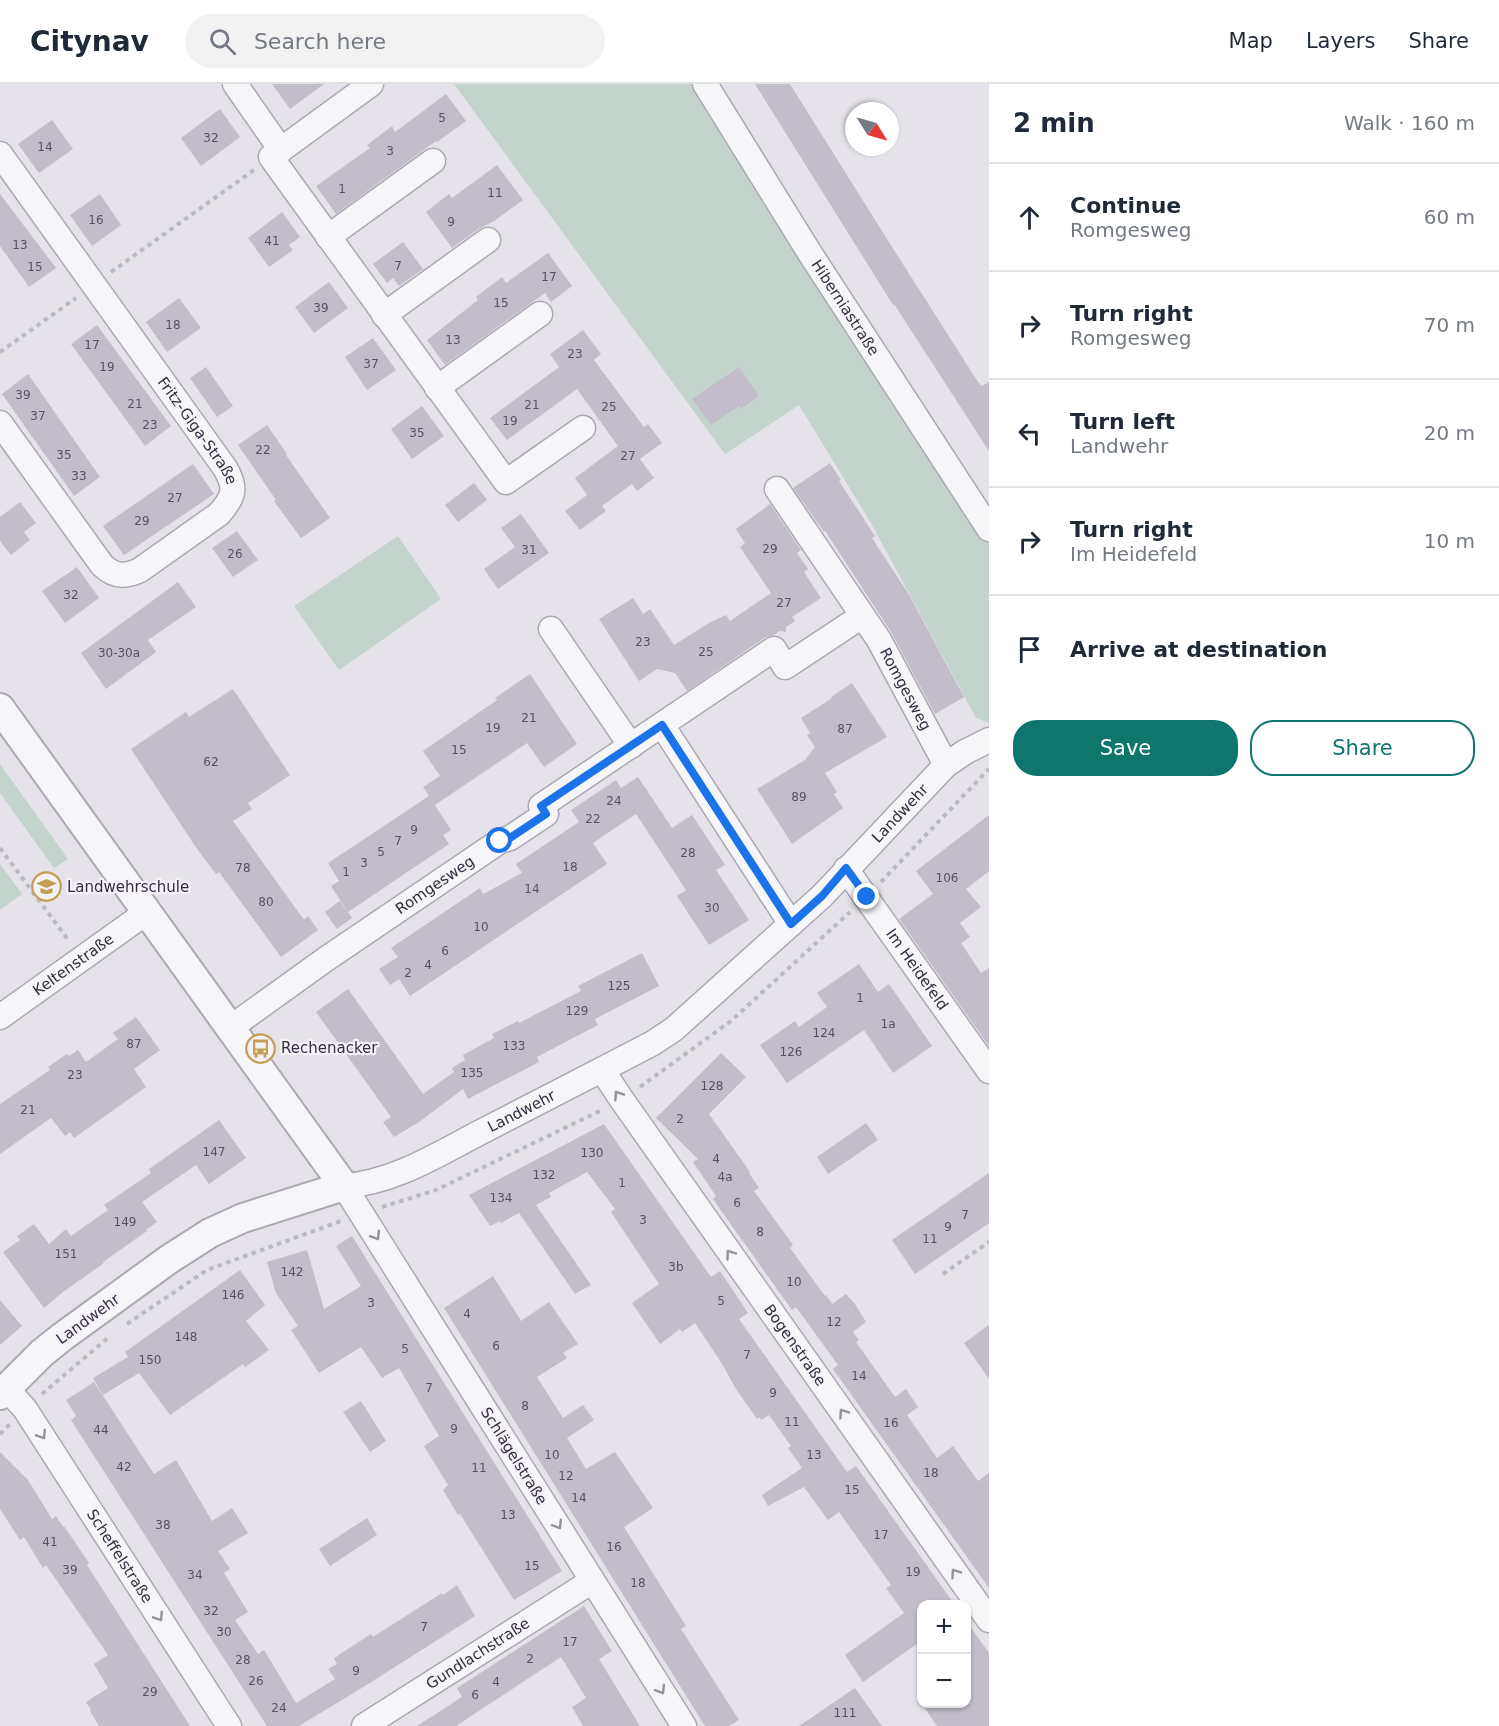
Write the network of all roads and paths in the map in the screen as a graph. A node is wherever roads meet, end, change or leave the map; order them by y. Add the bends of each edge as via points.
1 (234, 84) edge
2 (371, 84) edge
3 (705, 84) edge
4 (276, 153) junction
5 (0, 154) edge
6 (433, 161) dead end
7 (328, 237) junction
8 (488, 240) dead end
9 (94, 285) junction
10 (540, 314) dead end
11 (384, 315) junction
12 (0, 352) edge
13 (437, 388) junction
14 (0, 423) edge
15 (583, 428) dead end
16 (777, 489) dead end
17 (989, 529) edge
18 (862, 616) junction
19 (551, 629) dead end
20 (0, 708) edge
21 (662, 725) junction
22 (989, 740) edge
23 (631, 746) junction
24 (946, 765) junction
25 (0, 848) edge
26 (846, 868) junction
27 (147, 912) junction
28 (791, 924) junction
29 (81, 959) junction
30 (0, 1017) edge
31 (230, 1028) junction
32 (602, 1070) junction
33 (989, 1071) edge
34 (344, 1186) junction
35 (989, 1242) edge
36 (943, 1274) dead end
37 (3, 1392) edge
38 (592, 1581) junction
39 (989, 1620) edge
40 (229, 1726) edge
41 (364, 1726) edge
42 (684, 1726) edge

1 - 4 street
2 - 4 street
3 - 17 street, Hiberniastraße
4 - 7 street
4 - 9 path
5 - 9 street, Fritz-Giga-Straße
6 - 7 street
7 - 11 street
8 - 11 street
9 - 12 path
9 - 14 street, Fritz-Giga-Straße via 232,479 229,503 140,570 122,576 112,573 102,565
10 - 13 street
11 - 13 street
13 - 15 street via 506,482
16 - 18 street, Romgesweg
18 - 21 street, Romgesweg via 785,667 774,649
18 - 24 street, Romgesweg via 879,640
19 - 23 street
20 - 27 street
21 - 23 street, Romgesweg
21 - 28 street
22 - 24 street, Landwehr
23 - 31 street, Romgesweg via 541,806 546,814 500,841
24 - 26 street, Landwehr
25 - 29 path
26 - 28 street, Landwehr
26 - 33 street, Im Heidefeld
27 - 29 street, Keltenstraße
27 - 31 street
28 - 32 street, Landwehr via 674,1029
29 - 30 street, Keltenstraße
31 - 34 street
32 - 34 street, Landwehr via 431,1158 374,1182
39 -> 32 street, Bogenstraße
34 - 37 street, Landwehr via 243,1218 210,1233 62,1337
34 -> 38 street, Schlägelstraße
35 - 36 path
37 -> 40 street, Scheffelstraße via 25,1409
38 - 41 street, Gundlachstraße
38 -> 42 street, Schlägelstraße

